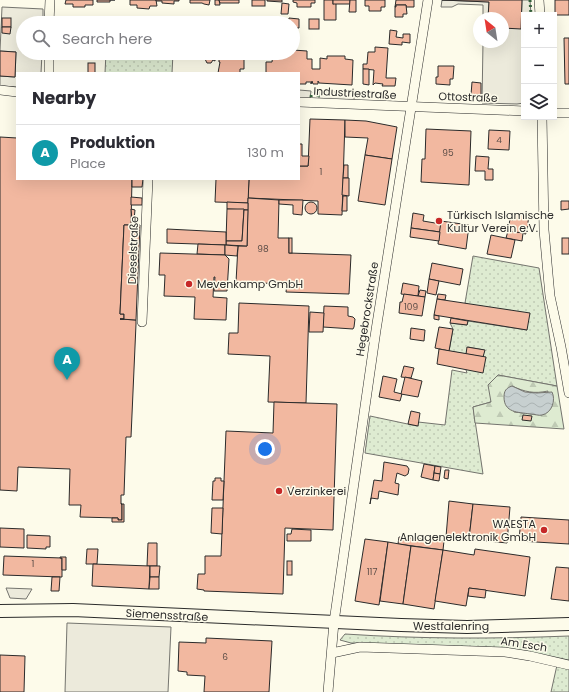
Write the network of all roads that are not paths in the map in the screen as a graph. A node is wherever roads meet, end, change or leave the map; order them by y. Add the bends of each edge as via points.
1 (50, 0) edge
2 (428, 0) edge
3 (539, 0) edge
4 (540, 12) edge
5 (49, 16) edge
6 (49, 60) edge
7 (49, 72) edge
8 (0, 90) edge
9 (16, 92) edge
10 (300, 102) edge
11 (410, 107) junction
12 (521, 111) edge
13 (557, 113) edge
14 (569, 113) edge
15 (542, 120) edge
16 (148, 180) edge
17 (142, 322) dead end
18 (565, 346) edge
19 (569, 393) edge
20 (0, 611) edge
21 (334, 622) junction
22 (569, 624) edge
23 (332, 653) junction
24 (569, 665) edge
25 (328, 692) edge

1 - 5 street
2 - 11 street, Hegebrockstraße
3 - 4 street
6 - 7 street
8 - 9 street
10 - 11 street, Industriestraße
11 - 12 street, Ottostraße
11 - 21 street, Hegebrockstraße
13 - 14 street
15 - 18 street via 544,230 550,296
16 - 17 street, Dieselstraße
18 - 19 street
20 - 21 street, Siemensstraße via 73,610
21 - 22 street, Westfalenring via 467,627
21 - 23 street, Hegebrockstraße
23 - 24 street, Am Esch via 360,647 477,650 530,656
23 - 25 street, Hegebrockstraße

